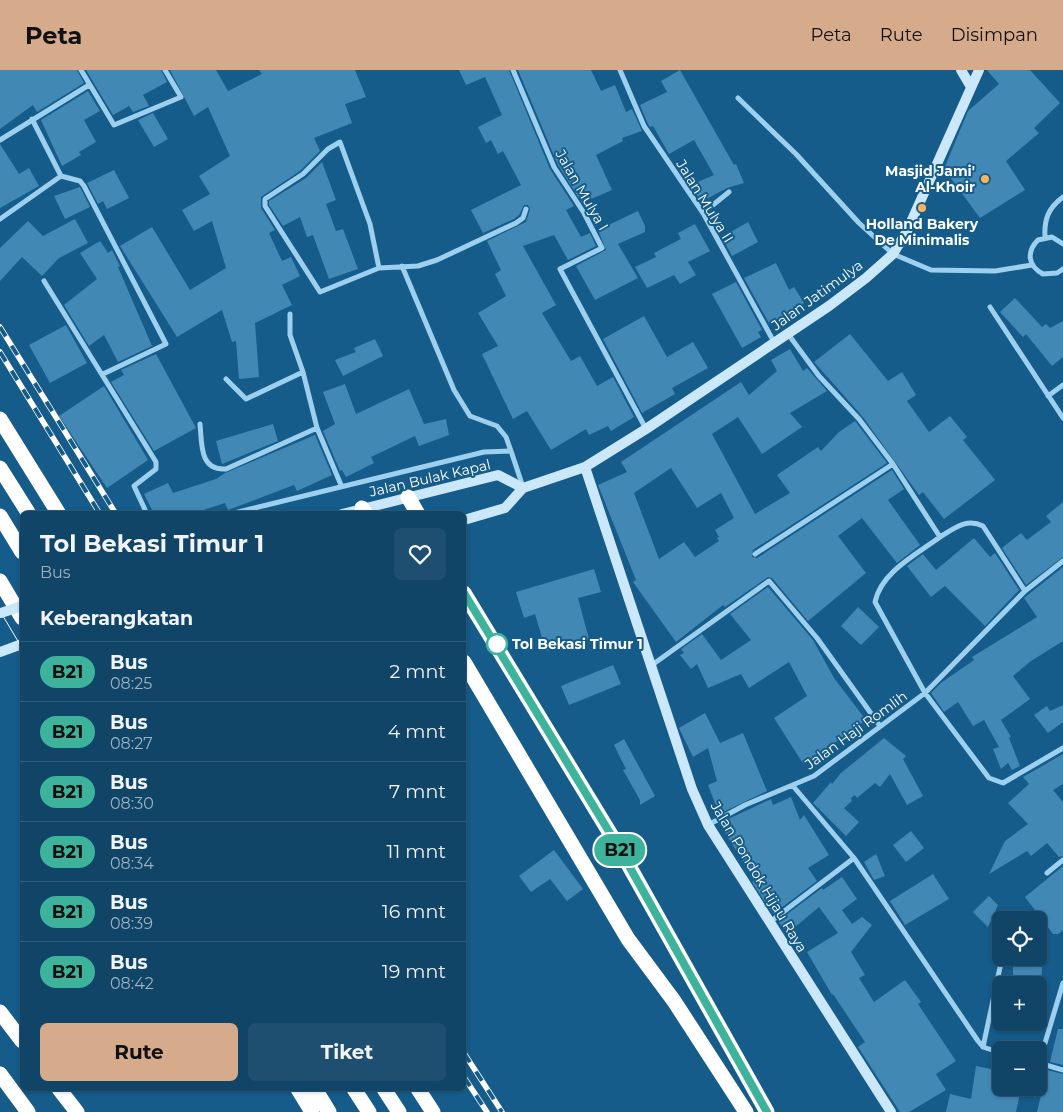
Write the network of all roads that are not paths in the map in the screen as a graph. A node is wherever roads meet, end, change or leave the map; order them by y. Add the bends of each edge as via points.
1 (81, 70) edge
2 (165, 70) edge
3 (513, 70) edge
4 (620, 70) edge
5 (961, 70) edge
6 (979, 70) edge
7 (89, 86) junction
8 (971, 87) junction
9 (738, 98) dead end
10 (32, 119) junction
11 (0, 140) edge
12 (61, 176) junction
13 (729, 192) dead end
14 (1063, 197) edge
15 (526, 209) dead end
16 (703, 213) junction
17 (0, 219) edge
18 (1045, 237) junction
19 (1063, 244) edge
20 (894, 254) junction
21 (402, 266) junction
22 (1032, 266) junction
23 (378, 268) junction
24 (1063, 269) edge
25 (44, 281) dead end
26 (990, 307) dead end
27 (290, 314) dead end
28 (788, 334) junction
29 (774, 343) junction
30 (303, 372) junction
31 (103, 374) junction
32 (226, 379) dead end
33 (1063, 385) edge
34 (1048, 396) junction
35 (1063, 418) edge
36 (0, 419) edge
37 (200, 424) dead end
38 (317, 428) junction
39 (646, 430) junction
40 (511, 451) junction
41 (893, 464) junction
42 (585, 467) junction
43 (0, 468) edge
44 (342, 486) junction
45 (523, 488) junction
46 (408, 497) junction
47 (26, 511) edge
48 (57, 511) edge
49 (146, 511) edge
50 (242, 511) edge
51 (364, 511) edge
52 (416, 511) edge
53 (0, 516) edge
54 (466, 519) edge
55 (940, 537) junction
56 (20, 549) edge
57 (755, 554) dead end
58 (1063, 560) edge
59 (0, 581) edge
60 (1025, 591) junction
61 (466, 601) edge
62 (20, 607) edge
63 (0, 613) edge
64 (20, 615) edge
65 (20, 645) edge
66 (0, 652) edge
67 (466, 665) edge
68 (652, 665) junction
69 (925, 693) junction
70 (880, 726) junction
71 (1063, 748) edge
72 (793, 786) junction
73 (708, 825) junction
74 (854, 858) junction
75 (1063, 860) edge
76 (1046, 873) dead end
77 (769, 922) junction
78 (1000, 966) edge
79 (1063, 983) edge
80 (0, 1012) edge
81 (20, 1038) edge
82 (1046, 1041) edge
83 (983, 1047) junction
84 (992, 1050) edge
85 (1047, 1065) edge
86 (1063, 1070) edge
87 (0, 1074) edge
88 (61, 1091) edge
89 (299, 1091) edge
90 (316, 1091) edge
91 (355, 1091) edge
92 (385, 1091) edge
93 (419, 1091) edge
94 (28, 1112) edge
95 (77, 1112) edge
96 (312, 1112) edge
97 (329, 1112) edge
98 (369, 1112) edge
99 (399, 1112) edge
100 (432, 1112) edge
101 (746, 1112) edge
102 (767, 1112) edge
103 (891, 1112) edge

1 - 7 street
2 - 7 street via 181,97 114,125
3 - 39 street, Jalan Mulya I via 554,167 602,248 560,269
4 - 16 street, Jalan Mulya II via 644,126
5 - 8 main road
6 - 8 main road, Jalan Jatimulya
7 - 10 street
8 - 20 main road, Jalan Jatimulya
9 - 20 street via 796,154 859,223
10 - 11 street
10 - 12 street
12 - 17 street
12 - 31 street via 80,181 84,186 166,344
13 - 16 street
14 - 18 street via 1048,212
15 - 21 street via 523,218 516,223 437,260 418,266
16 - 29 street, Jalan Mulya II
18 - 19 street via 1052,237
18 - 22 street via 1038,240 1030,251
20 - 22 street via 931,270 995,271
20 - 28 main road, Jalan Jatimulya via 859,284
21 - 23 street
21 - 40 street via 454,390 470,416 497,426
22 - 24 street via 1043,274
23 - 23 street via 370,224 340,142 328,149 303,174 265,199 265,206 320,292
25 - 31 street
26 - 34 street
27 - 30 street via 290,335
28 - 29 main road, Jalan Jatimulya
28 - 41 street
29 - 39 main road, Jalan Jatimulya
30 - 32 street via 246,399
30 - 38 street
31 - 49 street via 156,462 156,469 134,486
33 - 34 street
34 - 35 street
36 - 48 highway
37 - 38 street via 206,461 219,470
38 - 44 street
39 - 42 main road, Jalan Jatimulya
40 - 44 street via 484,452
40 - 45 street
41 - 55 street
41 - 57 street
42 - 45 main road
42 - 68 main road, Jalan Pondok Hijau Raya
43 - 47 highway
44 - 50 street
45 - 46 main road, Jalan Bulak Kapal via 498,475
45 - 54 main road via 505,508
46 - 51 main road, Jalan Bulak Kapal
46 - 52 highway
53 - 56 highway
55 - 60 street via 961,524 973,522 983,526
55 - 69 street via 884,580 877,590 875,602
58 - 60 street
59 - 64 highway
60 - 69 street
61 - 102 highway via 498,647 619,848
62 - 63 main road, bridge
65 - 66 main road
67 - 101 highway via 628,939 674,1001
68 - 70 street via 769,581 817,638
68 - 73 main road, Jalan Pondok Hijau Raya via 692,789
69 - 70 street, Jalan Haji Romlih
69 - 71 street, Jalan Haji Romlih via 989,778 996,782 1003,783
70 - 72 street, Jalan Haji Romlih via 814,776
72 - 73 street, Jalan Haji Romlih via 745,804
72 - 74 street
73 - 77 main road, Jalan Pondok Hijau Raya
74 - 77 street
74 - 83 street
75 - 76 street
77 - 103 main road, Jalan Pondok Hijau Raya
78 - 83 street
79 - 82 street
80 - 81 highway
83 - 84 street
85 - 86 street
87 - 94 highway
88 - 95 highway
89 - 96 highway
90 - 97 highway
91 - 98 highway
92 - 99 highway
93 - 100 highway

